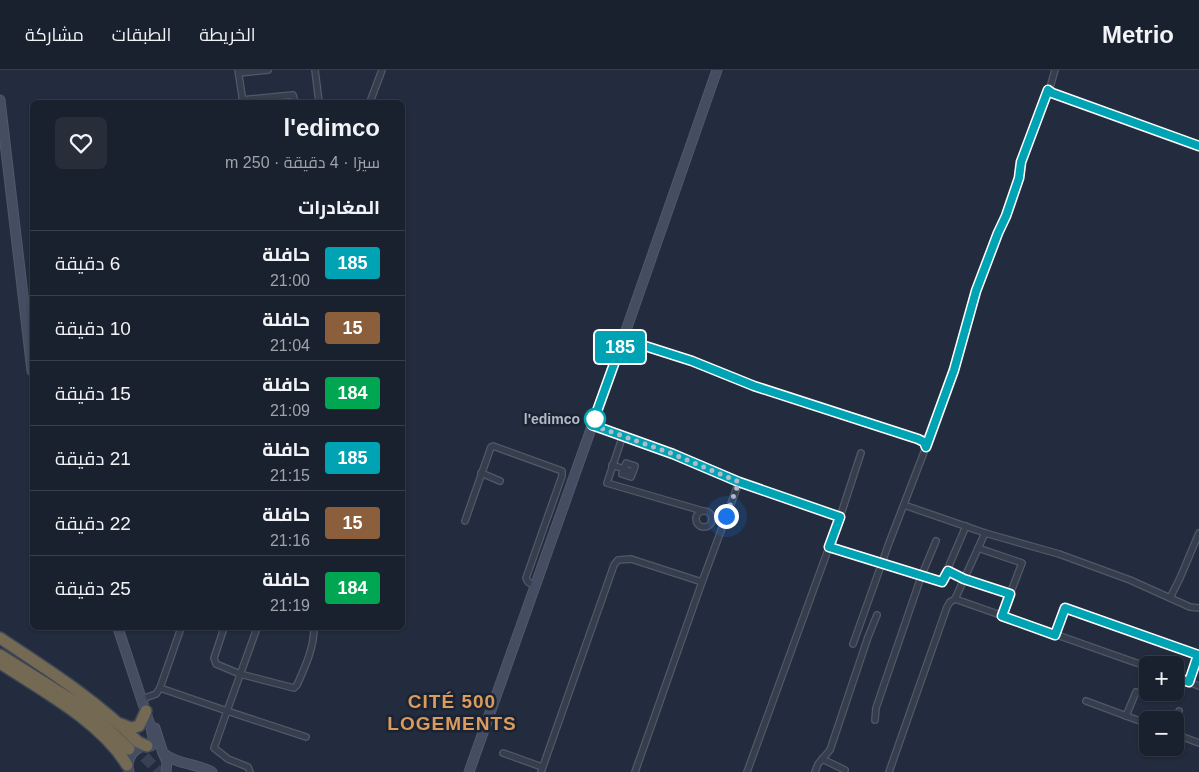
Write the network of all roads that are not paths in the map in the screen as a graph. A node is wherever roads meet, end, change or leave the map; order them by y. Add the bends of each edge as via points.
1 (268, 70) edge
2 (315, 70) edge
3 (382, 70) edge
4 (717, 70) edge
5 (1055, 70) edge
6 (239, 72) edge
7 (1048, 90) junction
8 (0, 100) edge
9 (242, 100) edge
10 (268, 100) edge
11 (294, 100) edge
12 (319, 100) edge
13 (371, 100) edge
14 (1199, 146) edge
15 (623, 339) junction
16 (30, 354) edge
17 (592, 425) junction
18 (623, 436) junction
19 (926, 447) junction
20 (861, 452) dead end
21 (612, 465) junction
22 (633, 472) dead end
23 (481, 473) junction
24 (500, 481) dead end
25 (739, 482) junction
26 (904, 506) junction
27 (703, 511) dead end
28 (840, 517) junction
29 (465, 521) dead end
30 (966, 526) junction
31 (985, 533) junction
32 (1199, 534) edge
33 (936, 541) dead end
34 (829, 547) junction
35 (978, 548) junction
36 (882, 564) junction
37 (948, 571) junction
38 (921, 577) junction
39 (964, 579) junction
40 (702, 582) junction
41 (536, 586) junction
42 (1010, 594) junction
43 (1170, 598) junction
44 (955, 599) junction
45 (1199, 608) edge
46 (877, 616) dead end
47 (1002, 616) junction
48 (119, 630) edge
49 (180, 630) edge
50 (223, 630) edge
51 (256, 630) edge
52 (314, 630) edge
53 (1055, 635) junction
54 (0, 638) edge
55 (853, 644) dead end
56 (0, 646) edge
57 (0, 655) edge
58 (1198, 655) edge
59 (0, 663) edge
60 (1139, 664) edge
61 (240, 674) junction
62 (1184, 680) edge
63 (1189, 682) junction
64 (1199, 686) edge
65 (160, 688) junction
66 (1136, 692) dead end
67 (1086, 701) dead end
68 (144, 706) junction
69 (227, 711) junction
70 (1126, 716) junction
71 (115, 720) junction
72 (875, 720) dead end
73 (1139, 721) edge
74 (306, 737) dead end
75 (1184, 737) edge
76 (1199, 742) edge
77 (149, 746) junction
78 (503, 753) dead end
79 (163, 754) junction
80 (822, 759) junction
81 (202, 767) junction
82 (128, 769) edge
83 (541, 770) edge
84 (845, 770) dead end
85 (166, 772) edge
86 (212, 772) edge
87 (250, 772) edge
88 (469, 772) edge
89 (635, 772) edge
90 (747, 772) edge
91 (815, 772) edge
92 (889, 772) edge

1 - 6 street
2 - 12 street
3 - 13 street
4 - 15 main road
5 - 7 street
6 - 9 street
7 - 14 street
7 - 19 street via 1021,162 1018,183 976,291 954,370
8 - 16 main road
10 - 11 street via 293,94
15 - 17 main road
15 - 19 street via 918,439
17 - 18 street
17 - 41 main road
18 - 21 street
18 - 25 street
19 - 26 street
20 - 28 street
21 - 22 street via 624,469 622,474 631,477
21 - 27 street via 607,483
23 - 24 street
23 - 29 street
23 - 41 street via 492,446 562,471 526,578
25 - 28 street
25 - 40 street
26 - 30 street
26 - 36 street
28 - 34 street
30 - 31 street
30 - 37 street
31 - 35 street
31 - 43 street via 1058,554
32 - 43 street
33 - 38 street
34 - 36 street
34 - 90 street
35 - 39 street
35 - 42 street via 1022,563
36 - 38 street
36 - 55 street
37 - 38 street via 942,582
37 - 39 street
38 - 72 street via 876,708
39 - 42 street
39 - 44 street
40 - 83 street via 630,559 614,565
40 - 89 street
41 - 88 main road
42 - 47 street
43 - 45 street
44 - 47 street
44 - 92 street via 947,607
46 - 80 street via 830,750
47 - 53 street
48 - 68 main road
49 - 65 street
50 - 61 street via 214,660 219,666
51 - 61 street
52 - 61 street via 309,658 294,688
53 - 58 street via 1065,608
53 - 60 street
54 - 71 highway via 74,687
56 - 57 highway via 96,708 131,747 89,711
58 - 63 street
59 - 82 highway via 90,724 118,750
61 - 69 street
62 - 63 street
63 - 64 street
65 - 68 street
65 - 69 street
66 - 70 street
67 - 70 street
68 - 71 highway via 142,724 136,728
68 - 77 main road via 152,734
68 - 79 main road
69 - 74 street
69 - 87 street via 214,748 228,759 248,767
70 - 73 street
71 - 77 highway via 138,742
75 - 76 street
77 - 79 main road
77 - 82 main road via 133,752 128,760
78 - 83 street
79 - 81 main road via 176,761
79 - 85 main road via 167,762
80 - 84 street
80 - 91 street
81 - 85 main road via 178,767
81 - 86 main road

